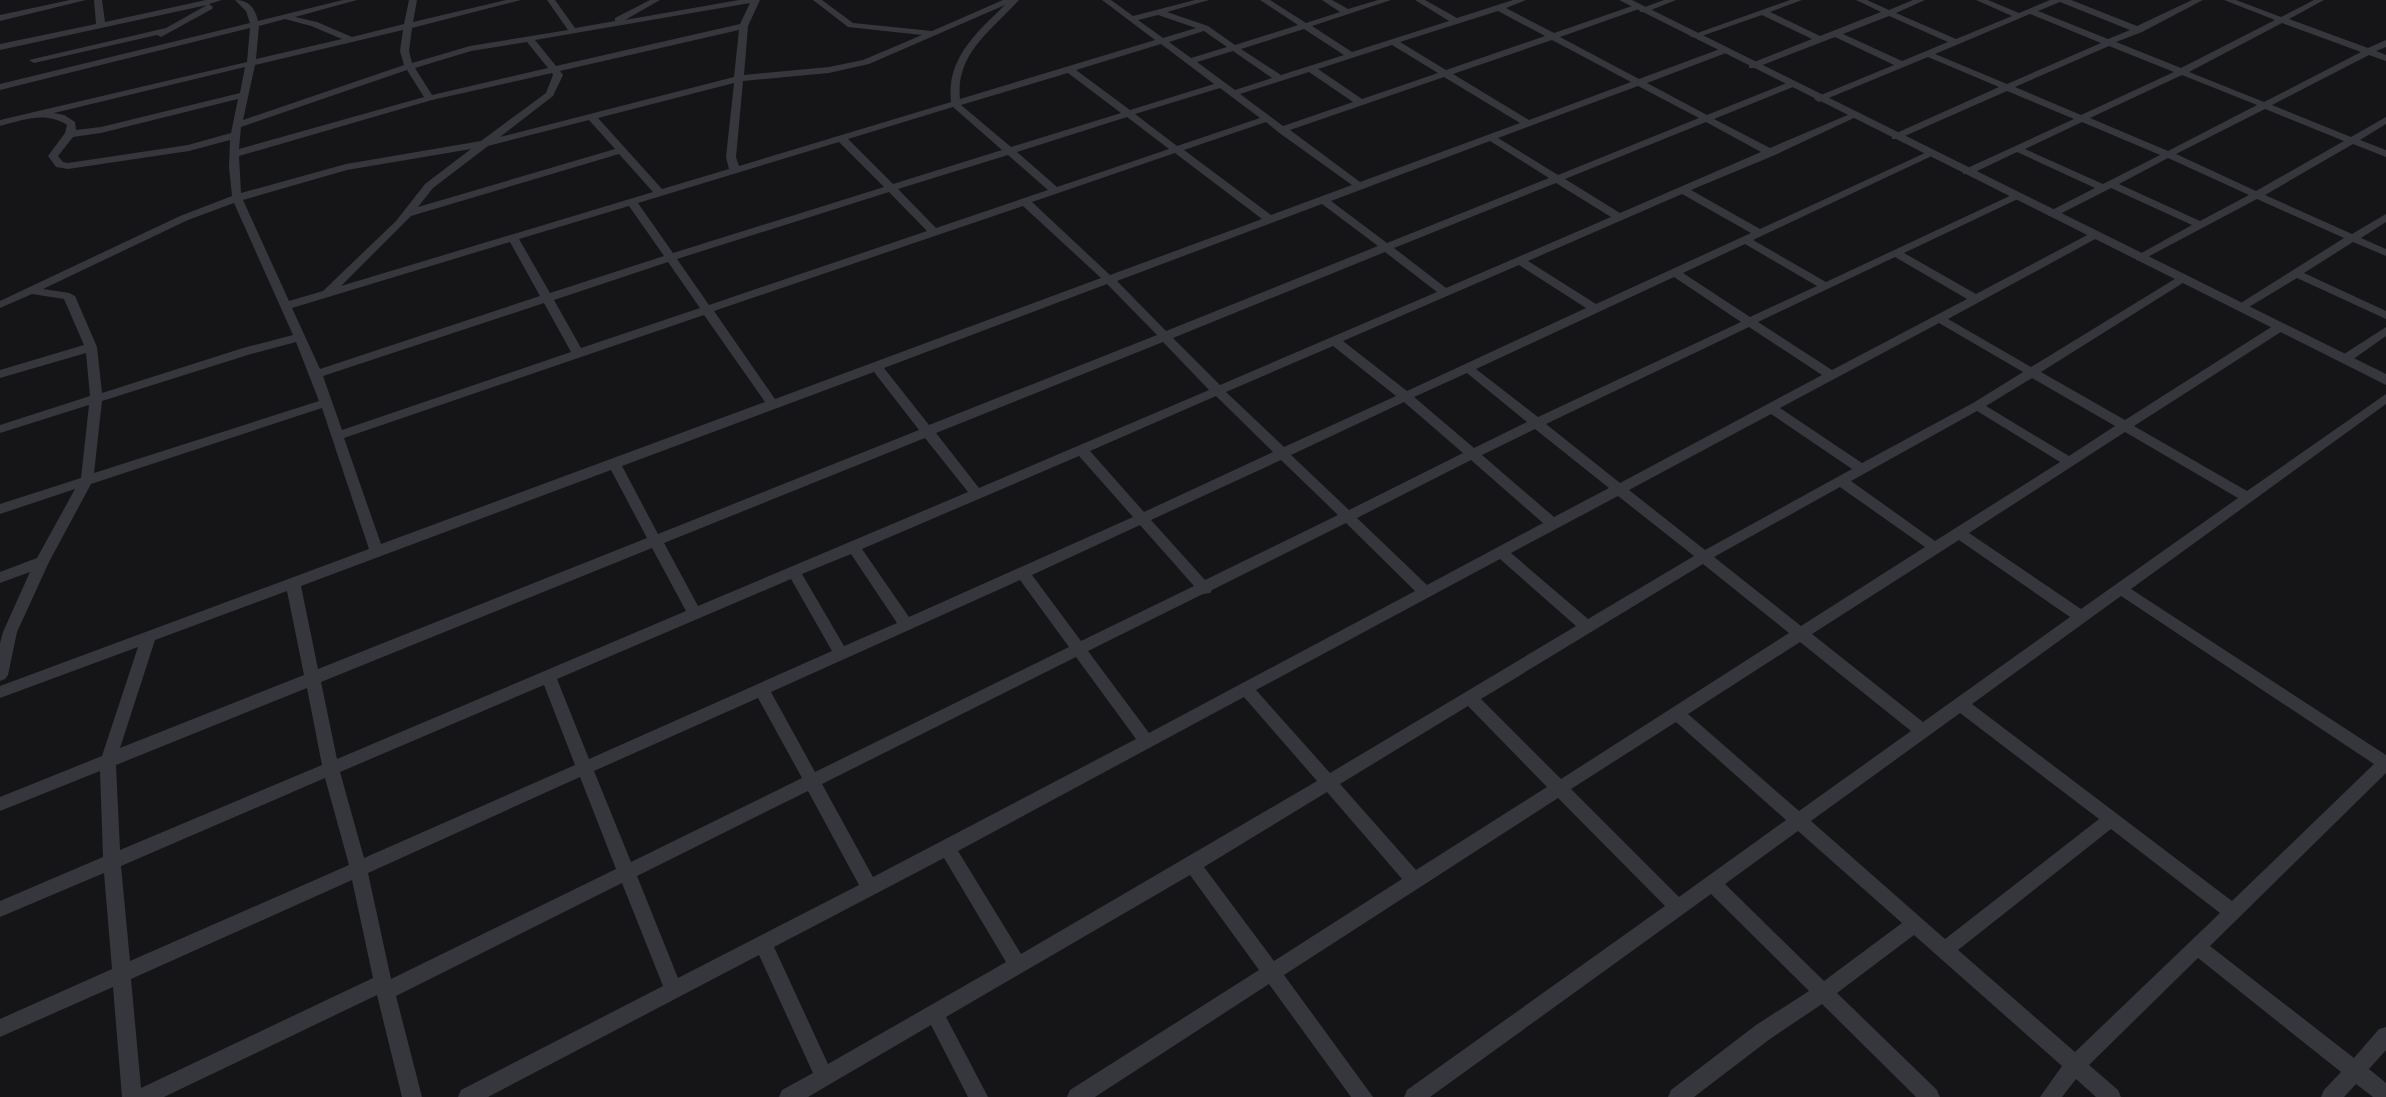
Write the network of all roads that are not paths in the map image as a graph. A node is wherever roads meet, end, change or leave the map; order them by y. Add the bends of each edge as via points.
1 (82, 0) edge
2 (98, 0) edge
3 (219, 0) edge
4 (239, 0) edge
5 (353, 0) edge
6 (413, 0) edge
7 (517, 0) edge
8 (551, 0) edge
9 (656, 0) edge
10 (755, 0) edge
11 (817, 0) edge
12 (1013, 0) edge
13 (1106, 0) edge
14 (1205, 0) edge
15 (1264, 0) edge
16 (1326, 0) edge
17 (1387, 0) edge
18 (1419, 0) edge
19 (1518, 0) edge
20 (1624, 0) edge
21 (1672, 0) edge
22 (1798, 0) edge
23 (1860, 0) edge
24 (1921, 0) edge
25 (1980, 0) edge
26 (2063, 0) edge
27 (2199, 0) edge
28 (2228, 0) edge
29 (2320, 0) edge
30 (2051, 1) edge
31 (1498, 7) junction
32 (1641, 8) junction
33 (1158, 12) junction
34 (1762, 12) junction
35 (1348, 13) junction
36 (1889, 13) junction
37 (2025, 14) junction
38 (0, 18) edge
39 (286, 18) junction
40 (1131, 19) junction
41 (2280, 19) junction
42 (1456, 21) junction
43 (409, 24) junction
44 (101, 25) junction
45 (607, 26) junction
46 (744, 26) junction
47 (1305, 26) junction
48 (254, 27) junction
49 (1205, 28) junction
50 (167, 30) junction
51 (2139, 30) junction
52 (573, 31) junction
53 (936, 33) junction
54 (1835, 33) junction
55 (1693, 36) junction
56 (1555, 37) junction
57 (349, 38) junction
58 (529, 38) junction
59 (1819, 39) junction
60 (32, 40) junction
61 (1158, 41) junction
62 (1393, 42) junction
63 (1956, 42) junction
64 (2386, 43) edge
65 (2111, 44) junction
66 (0, 47) edge
67 (1235, 48) junction
68 (1723, 51) junction
69 (2368, 52) junction
70 (1928, 54) junction
71 (1352, 56) junction
72 (2386, 58) edge
73 (34, 60) junction
74 (112, 61) junction
75 (251, 61) junction
76 (1189, 62) junction
77 (1902, 65) junction
78 (1752, 66) junction
79 (408, 67) junction
80 (1311, 69) junction
81 (1070, 70) junction
82 (556, 71) junction
83 (2181, 72) junction
84 (1446, 75) junction
85 (741, 78) junction
86 (1280, 79) junction
87 (35, 80) junction
88 (1641, 83) junction
89 (1219, 85) junction
90 (1790, 85) junction
91 (2004, 86) junction
92 (0, 87) edge
93 (245, 94) junction
94 (1232, 94) junction
95 (430, 98) junction
96 (1819, 99) junction
97 (1361, 103) junction
98 (956, 105) junction
99 (2266, 106) junction
100 (40, 113) junction
101 (1127, 114) junction
102 (590, 115) junction
103 (1853, 116) junction
104 (1266, 119) junction
105 (1709, 119) junction
106 (2082, 119) junction
107 (2386, 120) edge
108 (0, 123) edge
109 (1529, 124) junction
110 (236, 130) junction
111 (1281, 130) junction
112 (70, 134) junction
113 (1895, 137) junction
114 (1491, 138) junction
115 (843, 140) junction
116 (2354, 141) junction
117 (479, 145) junction
118 (2018, 149) junction
119 (622, 150) junction
120 (1009, 150) junction
121 (1175, 150) junction
122 (1771, 153) junction
123 (234, 154) junction
124 (1931, 154) junction
125 (2386, 154) edge
126 (2171, 156) junction
127 (735, 170) junction
128 (1967, 172) junction
129 (1557, 179) junction
130 (1359, 186) junction
131 (2108, 186) junction
132 (890, 188) junction
133 (1055, 190) junction
134 (1685, 191) junction
135 (659, 192) junction
136 (2255, 194) junction
137 (2016, 196) junction
138 (237, 198) junction
139 (1023, 200) junction
140 (1323, 200) junction
141 (631, 201) junction
142 (407, 214) junction
143 (2052, 214) junction
144 (2386, 217) edge
145 (1621, 218) junction
146 (1270, 220) junction
147 (2200, 225) junction
148 (934, 232) junction
149 (1759, 233) junction
150 (2095, 235) junction
151 (512, 236) junction
152 (2354, 238) junction
153 (1745, 240) junction
154 (1387, 247) junction
155 (2386, 253) edge
156 (1897, 254) junction
157 (669, 258) junction
158 (2140, 258) junction
159 (1520, 260) junction
160 (1675, 273) junction
161 (2296, 273) junction
162 (2182, 279) junction
163 (1110, 281) junction
164 (1827, 287) junction
165 (31, 291) junction
166 (1445, 292) junction
167 (326, 294) junction
168 (545, 297) junction
169 (1976, 299) junction
170 (0, 305) edge
171 (286, 306) junction
172 (2240, 308) junction
173 (1595, 309) junction
174 (706, 310) junction
175 (2386, 315) edge
176 (1940, 319) junction
177 (1751, 323) junction
178 (2280, 327) junction
179 (1163, 335) junction
180 (2384, 335) edge
181 (301, 337) junction
182 (1335, 341) junction
183 (91, 347) junction
184 (578, 353) junction
185 (2345, 359) junction
186 (877, 368) junction
187 (1469, 369) junction
188 (2033, 373) junction
189 (0, 374) edge
190 (316, 374) junction
191 (1830, 375) junction
192 (2386, 380) edge
193 (1217, 390) junction
194 (1405, 396) junction
195 (96, 397) junction
196 (2386, 398) edge
197 (325, 403) junction
198 (774, 406) junction
199 (1977, 406) junction
200 (1771, 408) junction
201 (1536, 423) junction
202 (2125, 425) junction
203 (0, 429) edge
204 (927, 431) junction
205 (337, 436) junction
206 (1081, 450) junction
207 (1282, 451) junction
208 (1474, 455) junction
209 (2070, 462) junction
210 (614, 464) junction
211 (1861, 469) junction
212 (87, 480) junction
213 (1841, 481) junction
214 (1620, 488) junction
215 (976, 493) junction
216 (2245, 496) junction
217 (0, 509) edge
218 (1144, 516) junction
219 (1348, 517) junction
220 (1553, 524) junction
221 (1959, 533) junction
222 (656, 538) junction
223 (853, 546) junction
224 (1936, 548) junction
225 (377, 552) junction
226 (1501, 552) junction
227 (1705, 556) junction
228 (42, 562) junction
229 (793, 571) junction
230 (1023, 573) junction
231 (0, 578) edge
232 (293, 583) junction
233 (1205, 589) junction
234 (2121, 589) junction
235 (1425, 592) junction
236 (694, 613) junction
237 (2081, 617) junction
238 (906, 625) junction
239 (1588, 628) junction
240 (1800, 633) junction
241 (149, 637) junction
242 (1077, 650) junction
243 (841, 654) junction
244 (0, 675) edge
245 (548, 676) junction
246 (312, 679) junction
247 (1245, 688) junction
248 (762, 690) junction
249 (0, 692) edge
250 (1471, 699) junction
251 (1960, 704) junction
252 (1677, 714) junction
253 (1922, 731) junction
254 (1145, 740) junction
255 (108, 762) junction
256 (2386, 763) edge
257 (331, 769) junction
258 (585, 770) junction
259 (811, 782) junction
260 (1327, 784) junction
261 (1558, 789) junction
262 (0, 804) edge
263 (2112, 819) junction
264 (1799, 820) junction
265 (947, 848) junction
266 (112, 862) junction
267 (1192, 865) junction
268 (358, 868) junction
269 (626, 874) junction
270 (1414, 880) junction
271 (1712, 883) junction
272 (870, 888) junction
273 (1678, 908) junction
274 (0, 909) edge
275 (2234, 913) junction
276 (1915, 924) junction
277 (763, 944) junction
278 (2198, 947) junction
279 (1944, 950) junction
280 (1018, 966) junction
281 (121, 972) junction
282 (1272, 972) junction
283 (384, 987) junction
284 (673, 989) junction
285 (1824, 992) junction
286 (935, 1014) junction
287 (0, 1028) edge
288 (2386, 1036) edge
289 (2075, 1065) junction
290 (2355, 1070) junction
291 (824, 1076) junction
292 (2386, 1095) edge
293 (132, 1097) edge
294 (143, 1097) edge
295 (412, 1097) edge
296 (468, 1097) edge
297 (789, 1097) edge
298 (978, 1097) edge
299 (1077, 1097) edge
300 (1363, 1097) edge
301 (1414, 1097) edge
302 (1678, 1097) edge
303 (1930, 1097) edge
304 (2050, 1097) edge
305 (2111, 1097) edge
306 (2331, 1097) edge

1 - 38 street
2 - 44 street
3 - 44 street
3 - 50 street
4 - 48 street via 252,14
5 - 39 street
6 - 43 street
7 - 43 street
8 - 52 street
9 - 45 street
10 - 45 street
10 - 46 street
11 - 53 street via 851,25
12 - 53 street
12 - 98 street via 959,60 952,89
13 - 40 street
14 - 33 street
15 - 47 street
16 - 35 street
17 - 35 street
18 - 42 street
19 - 31 street
20 - 32 street
21 - 32 street
22 - 34 street
23 - 36 street
24 - 36 street
25 - 37 street
26 - 51 street
27 - 51 street
28 - 41 street
29 - 41 street
30 - 37 street
31 - 42 street
31 - 56 street
32 - 55 street
32 - 56 street
33 - 40 street
33 - 49 street
34 - 55 street
34 - 59 street
35 - 47 street
36 - 54 street
36 - 63 street
37 - 63 street
37 - 65 street
39 - 48 street
39 - 57 street
40 - 61 street
41 - 69 street
41 - 83 street
42 - 62 street
43 - 57 street
43 - 79 street via 402,52
44 - 60 street
45 - 52 street
46 - 82 street
46 - 85 street
47 - 67 street
47 - 71 street
48 - 74 street
48 - 75 street
49 - 61 street
49 - 67 street
50 - 73 street
50 - 74 street
51 - 65 street
52 - 58 street
53 - 85 street via 849,67
54 - 59 street
54 - 77 street
55 - 68 street
56 - 84 street
56 - 88 street
57 - 75 street
58 - 79 street
58 - 82 street
59 - 78 street
60 - 66 street
60 - 73 street
61 - 76 street
61 - 81 street
62 - 71 street
62 - 84 street
63 - 70 street
64 - 69 street
65 - 83 street
65 - 91 street
67 - 76 street
67 - 86 street
68 - 78 street
68 - 88 street
69 - 72 street
69 - 99 street
70 - 77 street
70 - 91 street
71 - 80 street
73 - 87 street
74 - 87 street
75 - 93 street
75 - 100 street
76 - 89 street
77 - 96 street
78 - 90 street
79 - 95 street
79 - 110 street
80 - 86 street
80 - 97 street
81 - 98 street
81 - 101 street
82 - 95 street
82 - 117 street via 558,80 550,94
83 - 99 street
83 - 106 street
84 - 97 street
84 - 109 street
85 - 102 street
85 - 127 street via 731,157
86 - 94 street
87 - 92 street
88 - 105 street
88 - 109 street
89 - 94 street
89 - 101 street
90 - 96 street
90 - 105 street
91 - 106 street
91 - 113 street
93 - 110 street
93 - 112 street
94 - 104 street
95 - 123 street
96 - 103 street
97 - 111 street
98 - 115 street
98 - 120 street
99 - 116 street
99 - 126 street
100 - 108 street
100 - 112 street via 68,120
101 - 120 street
101 - 121 street
102 - 117 street
102 - 119 street
103 - 113 street
103 - 122 street
104 - 111 street
104 - 121 street
105 - 122 street
105 - 129 street
106 - 118 street
106 - 126 street
107 - 116 street
109 - 114 street
110 - 112 street via 189,148 60,165 53,156
110 - 123 street
111 - 130 street
113 - 124 street
114 - 129 street
114 - 130 street
115 - 127 street
115 - 132 street
116 - 125 street
116 - 136 street
117 - 138 street via 346,167
117 - 142 street via 429,186
118 - 128 street
118 - 131 street
119 - 135 street
119 - 142 street
120 - 132 street
120 - 133 street
121 - 133 street
121 - 146 street
122 - 134 street
123 - 138 street
124 - 128 street
124 - 149 street
126 - 131 street
126 - 136 street
127 - 135 street
128 - 137 street
129 - 145 street
129 - 154 street
130 - 140 street
131 - 143 street
131 - 147 street
132 - 148 street
132 - 157 street
133 - 139 street
134 - 145 street
134 - 149 street
135 - 141 street
136 - 147 street
136 - 152 street
137 - 143 street
137 - 156 street
138 - 165 street
138 - 171 street
139 - 148 street
139 - 163 street
140 - 146 street
140 - 154 street
141 - 151 street
141 - 157 street
142 - 167 street
143 - 150 street
144 - 152 street
145 - 159 street
146 - 163 street
147 - 158 street
148 - 174 street
149 - 153 street
150 - 158 street
150 - 169 street
151 - 167 street
151 - 168 street
152 - 155 street
152 - 161 street
153 - 160 street
153 - 164 street
154 - 166 street
154 - 179 street
156 - 164 street
156 - 169 street
157 - 168 street
157 - 174 street
158 - 162 street
159 - 166 street
159 - 173 street
160 - 173 street
160 - 177 street
161 - 172 street
161 - 175 street
162 - 172 street
162 - 188 street
163 - 179 street
163 - 186 street
164 - 177 street
165 - 170 street
165 - 183 street via 69,296
166 - 182 street
167 - 171 street
168 - 184 street
168 - 190 street
169 - 176 street
171 - 181 street
172 - 178 street
173 - 187 street
174 - 184 street
174 - 198 street
176 - 188 street
176 - 191 street
177 - 191 street
177 - 201 street
178 - 185 street
178 - 202 street
179 - 193 street
179 - 204 street
180 - 185 street
181 - 190 street
181 - 195 street
182 - 193 street
182 - 194 street
183 - 189 street
183 - 195 street
184 - 205 street
185 - 192 street
186 - 198 street
186 - 204 street
187 - 194 street
187 - 201 street
188 - 199 street
188 - 202 street
190 - 197 street
191 - 200 street
193 - 206 street
193 - 207 street
194 - 207 street
194 - 208 street
195 - 203 street
195 - 212 street
196 - 216 street
197 - 205 street
197 - 212 street
198 - 210 street
199 - 209 street
199 - 211 street
200 - 211 street
200 - 214 street
201 - 208 street
201 - 214 street
202 - 209 street
202 - 216 street
204 - 215 street
204 - 222 street
205 - 225 street
206 - 215 street
206 - 218 street
207 - 218 street
207 - 219 street
208 - 219 street
208 - 220 street
209 - 221 street
210 - 222 street
210 - 225 street
211 - 213 street
212 - 217 street
212 - 228 street
213 - 224 street
213 - 227 street
214 - 220 street
214 - 227 street
215 - 223 street
216 - 234 street
218 - 230 street
218 - 233 street
219 - 233 street
219 - 235 street
220 - 226 street
221 - 224 street
221 - 237 street
222 - 236 street
222 - 246 street
223 - 229 street
223 - 238 street
224 - 240 street
225 - 232 street
226 - 235 street
226 - 239 street
227 - 239 street
227 - 240 street
228 - 231 street
228 - 244 street via 10,632
229 - 236 street
229 - 243 street
230 - 238 street
230 - 242 street
232 - 241 street
232 - 246 street
233 - 242 street
234 - 237 street
234 - 256 street
235 - 247 street
236 - 245 street
237 - 251 street
238 - 243 street
239 - 250 street
240 - 252 street
240 - 253 street
241 - 249 street
241 - 255 street
242 - 254 street
242 - 259 street
243 - 248 street
245 - 257 street
245 - 258 street
246 - 255 street
246 - 257 street
247 - 254 street
247 - 260 street
248 - 258 street
248 - 259 street
250 - 260 street
250 - 261 street
251 - 253 street
251 - 263 street
252 - 261 street
252 - 264 street
253 - 264 street
254 - 265 street
255 - 262 street
255 - 266 street
256 - 275 street
257 - 266 street
257 - 268 street
258 - 268 street
258 - 269 street
259 - 269 street
259 - 272 street
260 - 267 street
260 - 270 street
261 - 270 street
261 - 273 street
263 - 275 street
263 - 279 street
264 - 271 street
264 - 276 street
265 - 272 street
265 - 280 street
266 - 274 street
266 - 281 street
267 - 280 street
267 - 282 street
268 - 281 street
268 - 283 street
269 - 283 street
269 - 284 street
270 - 282 street
271 - 273 street
271 - 285 street
272 - 277 street
273 - 301 street
275 - 278 street
276 - 279 street
276 - 285 street
277 - 284 street
277 - 291 street
278 - 289 street
278 - 290 street
279 - 289 street
280 - 286 street
281 - 287 street
281 - 293 street
282 - 299 street
282 - 300 street
283 - 294 street
283 - 295 street
284 - 296 street
285 - 302 street
285 - 303 street
286 - 291 street
286 - 298 street
288 - 290 street
289 - 304 street
289 - 305 street
290 - 292 street
290 - 306 street
291 - 297 street

